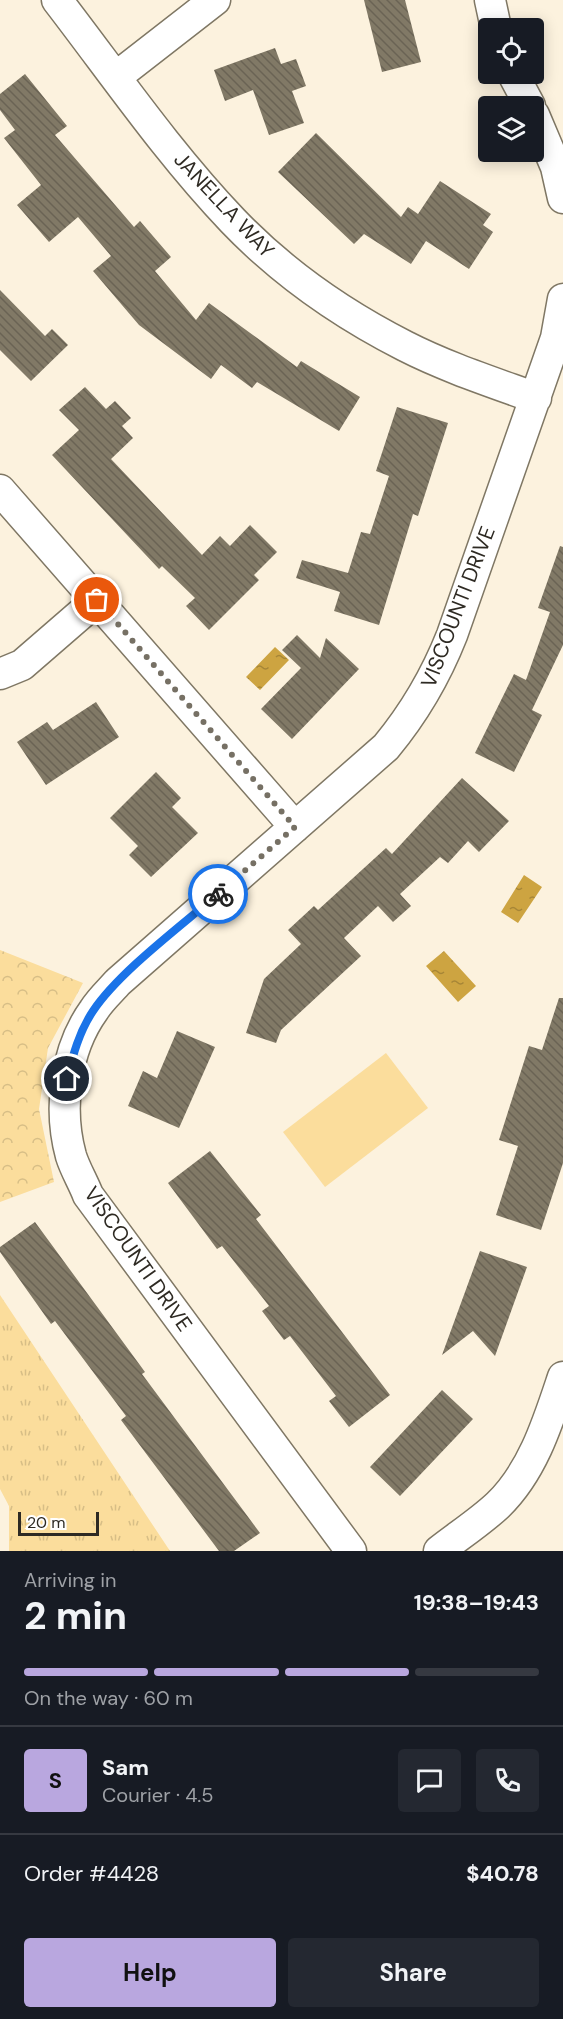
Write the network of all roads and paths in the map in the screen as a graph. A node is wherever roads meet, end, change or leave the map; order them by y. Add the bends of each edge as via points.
1 (57, 0) edge
2 (215, 0) edge
3 (490, 0) edge
4 (494, 18) edge
5 (116, 77) junction
6 (544, 139) edge
7 (563, 198) edge
8 (563, 299) edge
9 (536, 398) junction
10 (0, 490) edge
11 (97, 600) junction
12 (0, 674) edge
13 (295, 827) junction
14 (563, 1377) edge
15 (351, 1551) edge
16 (439, 1551) edge

1 - 5 street, JANELLA WAY
2 - 5 street
3 - 4 street
5 - 9 street, JANELLA WAY via 190,173 234,222 281,265 337,306 405,346
6 - 7 street
8 - 9 street, VISCOUNTI DRIVE
9 - 13 street, VISCOUNTI DRIVE via 436,676 414,713 386,747
10 - 11 street
11 - 12 street via 22,665
11 - 13 street
13 - 15 street, VISCOUNTI DRIVE via 118,982 93,1010 75,1045 67,1079 65,1116 71,1156 88,1195
14 - 16 street via 547,1424 518,1481 498,1505

